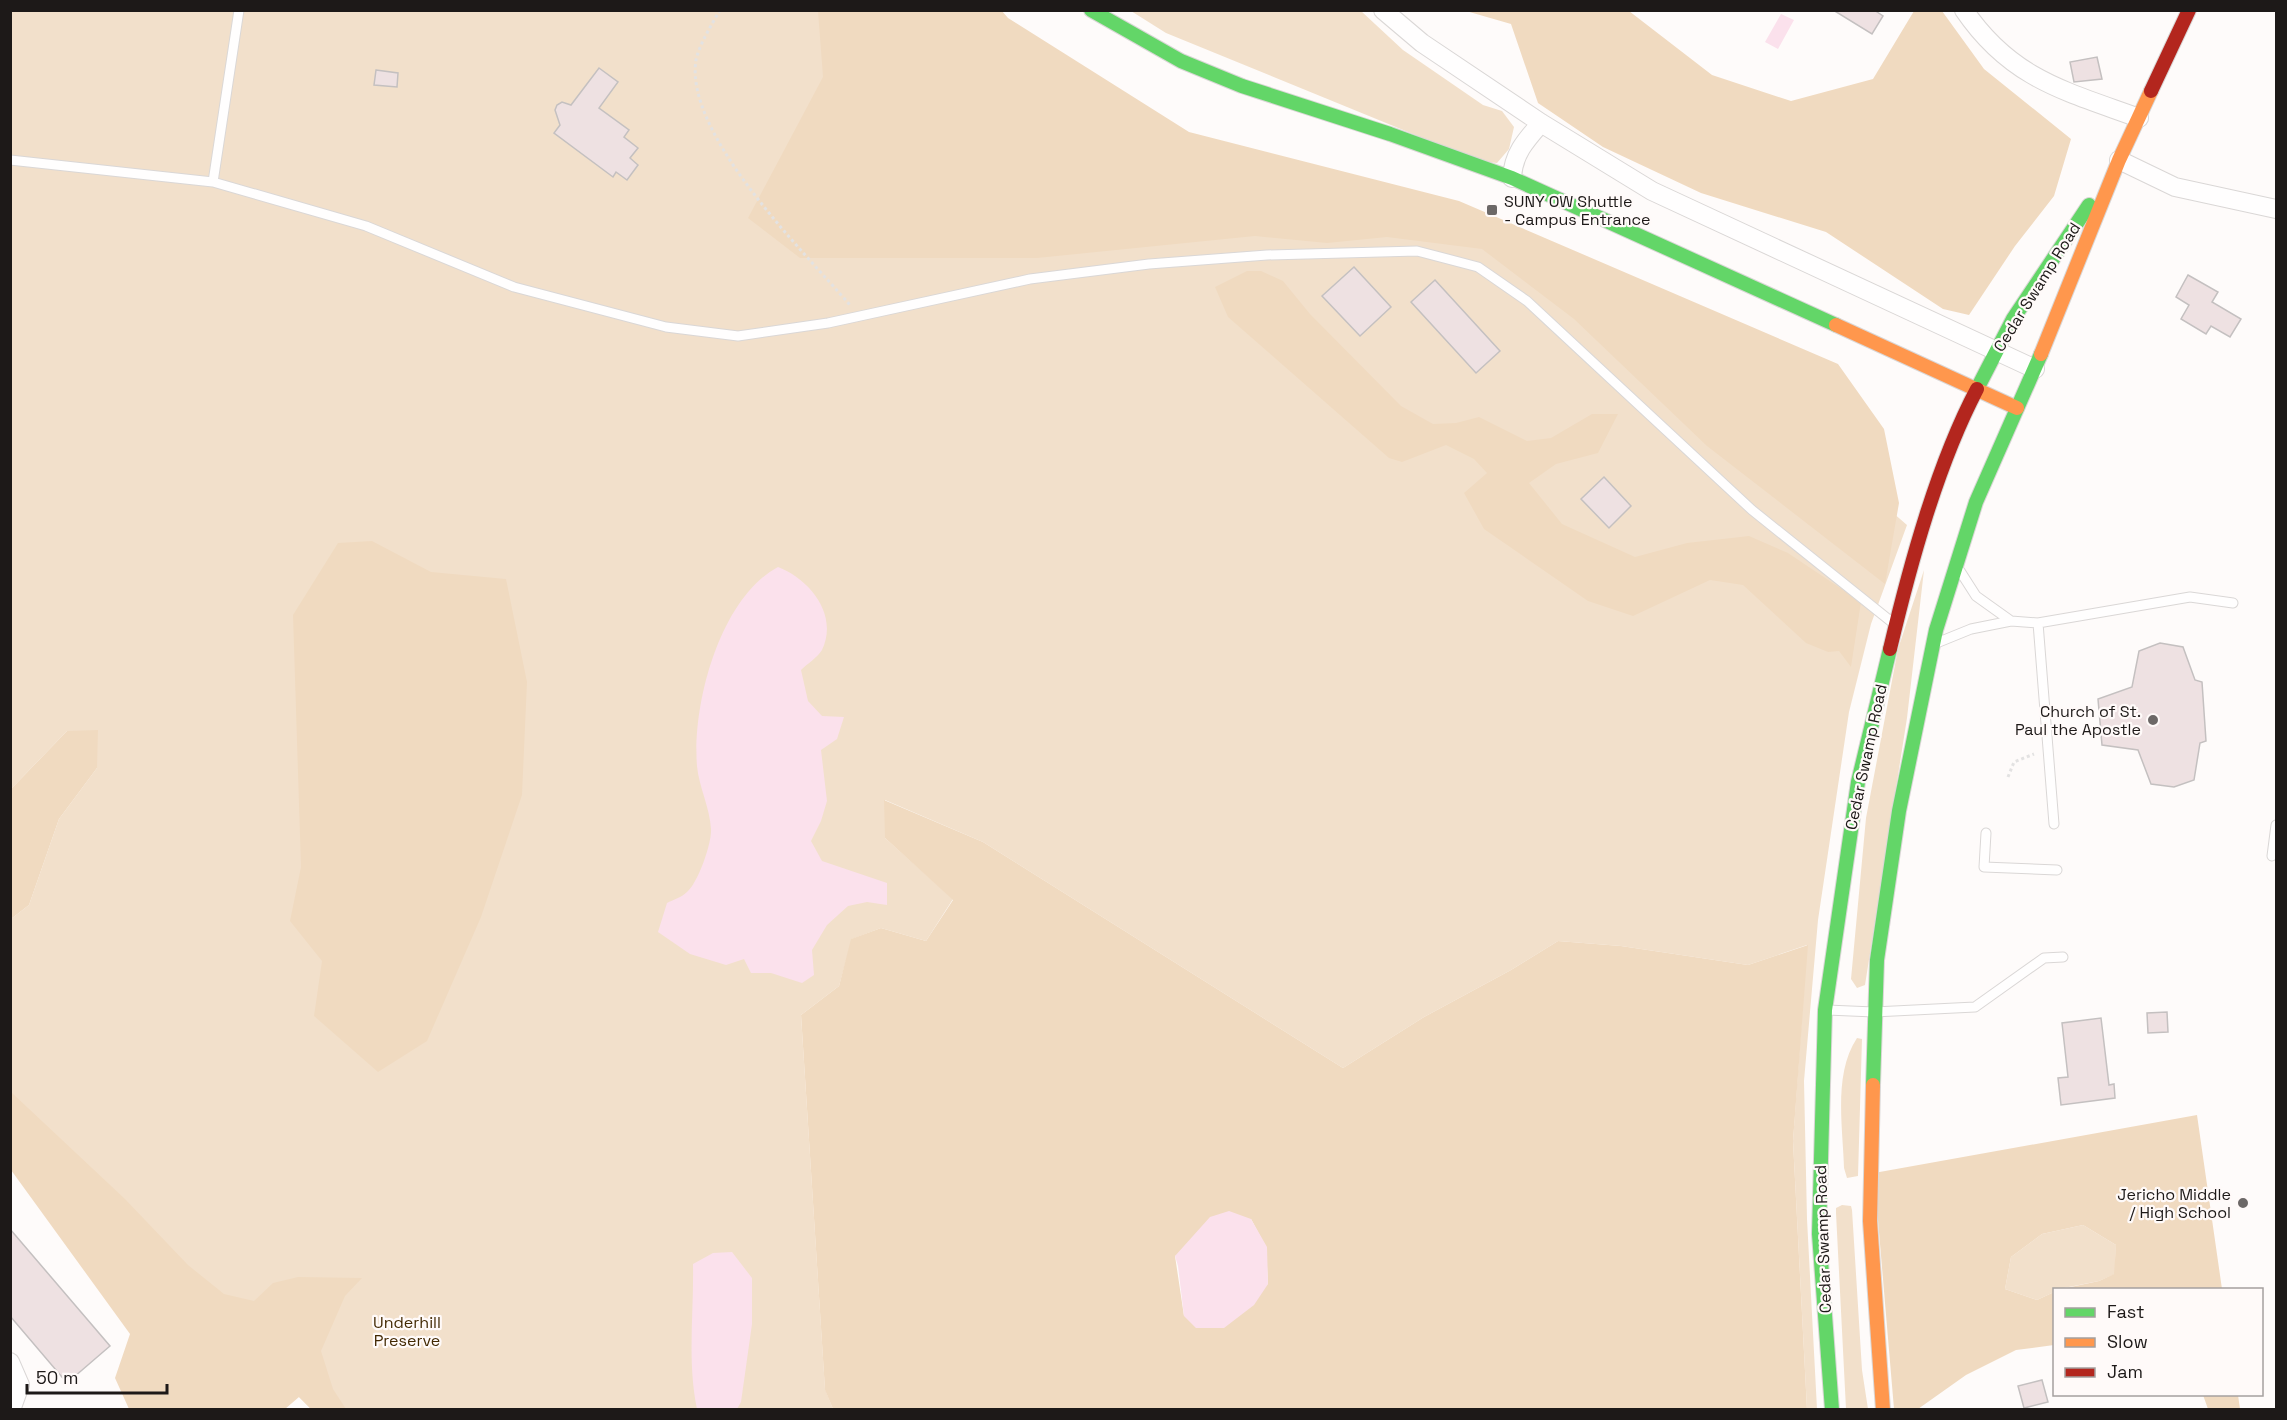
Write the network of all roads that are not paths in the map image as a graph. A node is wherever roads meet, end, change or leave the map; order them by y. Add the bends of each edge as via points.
1 (239, 10) edge
2 (1091, 10) edge
3 (1383, 10) edge
4 (1964, 10) edge
5 (2189, 10) edge
6 (2139, 118) junction
7 (1541, 123) junction
8 (10, 160) edge
9 (2120, 160) junction
10 (1512, 178) junction
11 (213, 182) junction
12 (2277, 209) edge
13 (1996, 352) junction
14 (2035, 369) junction
15 (1976, 390) junction
16 (2017, 408) junction
17 (1956, 566) junction
18 (2233, 603) dead end
19 (2011, 621) junction
20 (2038, 623) junction
21 (1896, 625) junction
22 (1934, 644) junction
23 (2054, 824) dead end
24 (2277, 825) edge
25 (1986, 833) dead end
26 (2272, 856) dead end
27 (2057, 870) dead end
28 (2063, 957) dead end
29 (1825, 1010) junction
30 (1874, 1012) junction
31 (10, 1362) edge
32 (11, 1410) edge
33 (1832, 1410) edge
34 (1883, 1410) edge

1 - 11 lane
2 - 10 main road via 1181,61 1242,86
3 - 7 street via 1422,43
4 - 6 street via 2000,54 2043,83
5 - 6 main road, Cedar Swamp Road
6 - 9 main road, Cedar Swamp Road
7 - 10 street via 1521,146
7 - 13 street via 1652,191
8 - 11 lane
9 - 12 street via 2175,187
9 - 13 main road, Cedar Swamp Road via 2013,319
9 - 14 main road, Cedar Swamp Road
10 - 15 main road
11 - 21 lane via 366,226 514,287 666,327 738,336 859,316 1030,279 1149,264 1267,255 1417,251 1478,267 1527,301 1752,510
13 - 14 street
13 - 15 main road, Cedar Swamp Road
14 - 16 main road, Cedar Swamp Road
15 - 16 main road
15 - 21 main road, Cedar Swamp Road via 1961,419 1908,574
16 - 17 main road, Cedar Swamp Road via 1976,502
17 - 19 lane via 1976,596
17 - 22 main road, Cedar Swamp Road
18 - 20 lane via 2190,597
19 - 20 lane
19 - 22 lane
20 - 23 lane
21 - 29 main road, Cedar Swamp Road via 1858,782
22 - 30 main road, Cedar Swamp Road via 1899,811 1877,960
24 - 26 lane
25 - 27 lane via 1984,867
28 - 30 lane via 2044,958 1975,1007
29 - 30 lane
29 - 33 main road, Cedar Swamp Road via 1819,1234
30 - 34 main road, Cedar Swamp Road via 1870,1221
31 - 32 street via 20,1384

